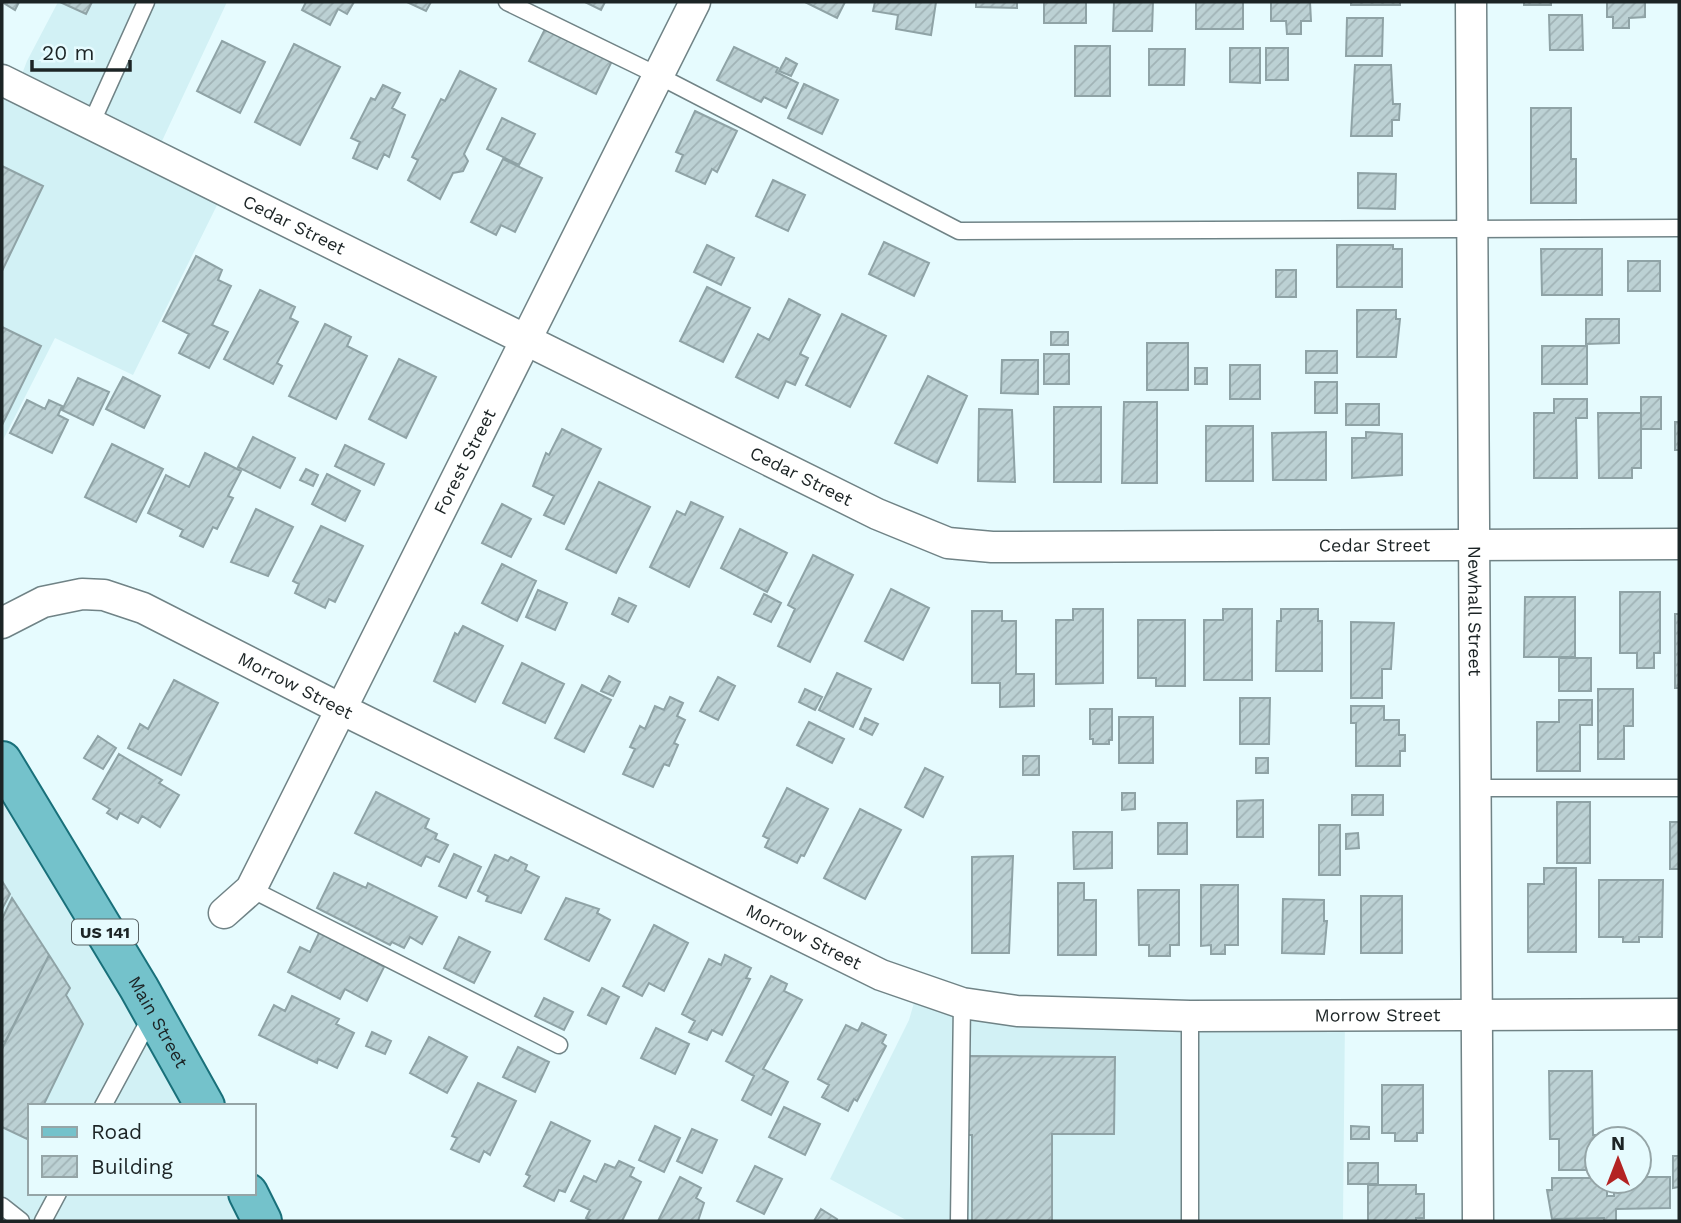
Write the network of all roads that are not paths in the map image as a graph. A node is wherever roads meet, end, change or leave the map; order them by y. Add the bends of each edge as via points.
1 (146, 2) edge
2 (507, 2) edge
3 (695, 2) edge
4 (1471, 2) edge
5 (659, 76) junction
6 (2, 80) edge
7 (91, 124) junction
8 (1679, 228) edge
9 (1472, 229) junction
10 (528, 341) junction
11 (1679, 544) edge
12 (1474, 545) junction
13 (2, 624) edge
14 (341, 709) junction
15 (2, 761) edge
16 (1476, 788) junction
17 (1679, 788) edge
18 (251, 889) junction
19 (224, 913) dead end
20 (962, 1003) junction
21 (153, 1013) junction
22 (1679, 1013) edge
23 (1477, 1014) junction
24 (1190, 1016) junction
25 (559, 1045) dead end
26 (104, 1104) edge
27 (204, 1104) edge
28 (57, 1195) edge
29 (249, 1195) edge
30 (2, 1206) edge
31 (21, 1221) edge
32 (43, 1221) edge
33 (262, 1221) edge
34 (959, 1221) edge
35 (1190, 1221) edge
36 (1478, 1221) edge

1 - 7 lane
2 - 5 lane
3 - 5 street, Forest Street
4 - 9 street, Newhall Street
5 - 9 lane via 959,231
5 - 10 street, Forest Street
6 - 7 street, Cedar Street
7 - 10 street, Cedar Street
8 - 9 lane
9 - 12 street, Newhall Street
10 - 12 street, Cedar Street via 877,514 948,543 992,547
10 - 14 street, Forest Street
11 - 12 street, Cedar Street
12 - 16 street, Newhall Street
13 - 14 street, Morrow Street via 62,596 104,595 143,608
14 - 18 street, Forest Street
14 - 20 street, Morrow Street via 881,975
15 - 21 main road, Main Street / US 141
16 - 17 lane
16 - 23 street, Newhall Street
18 - 19 street, Forest Street
18 - 25 lane
20 - 24 street, Morrow Street via 1017,1011
20 - 34 lane
21 - 26 lane
21 - 27 main road, Main Street / US 141
22 - 23 street, Morrow Street
23 - 24 street, Morrow Street
23 - 36 street, Newhall Street
24 - 35 lane
28 - 32 lane
29 - 33 main road
30 - 31 lane

